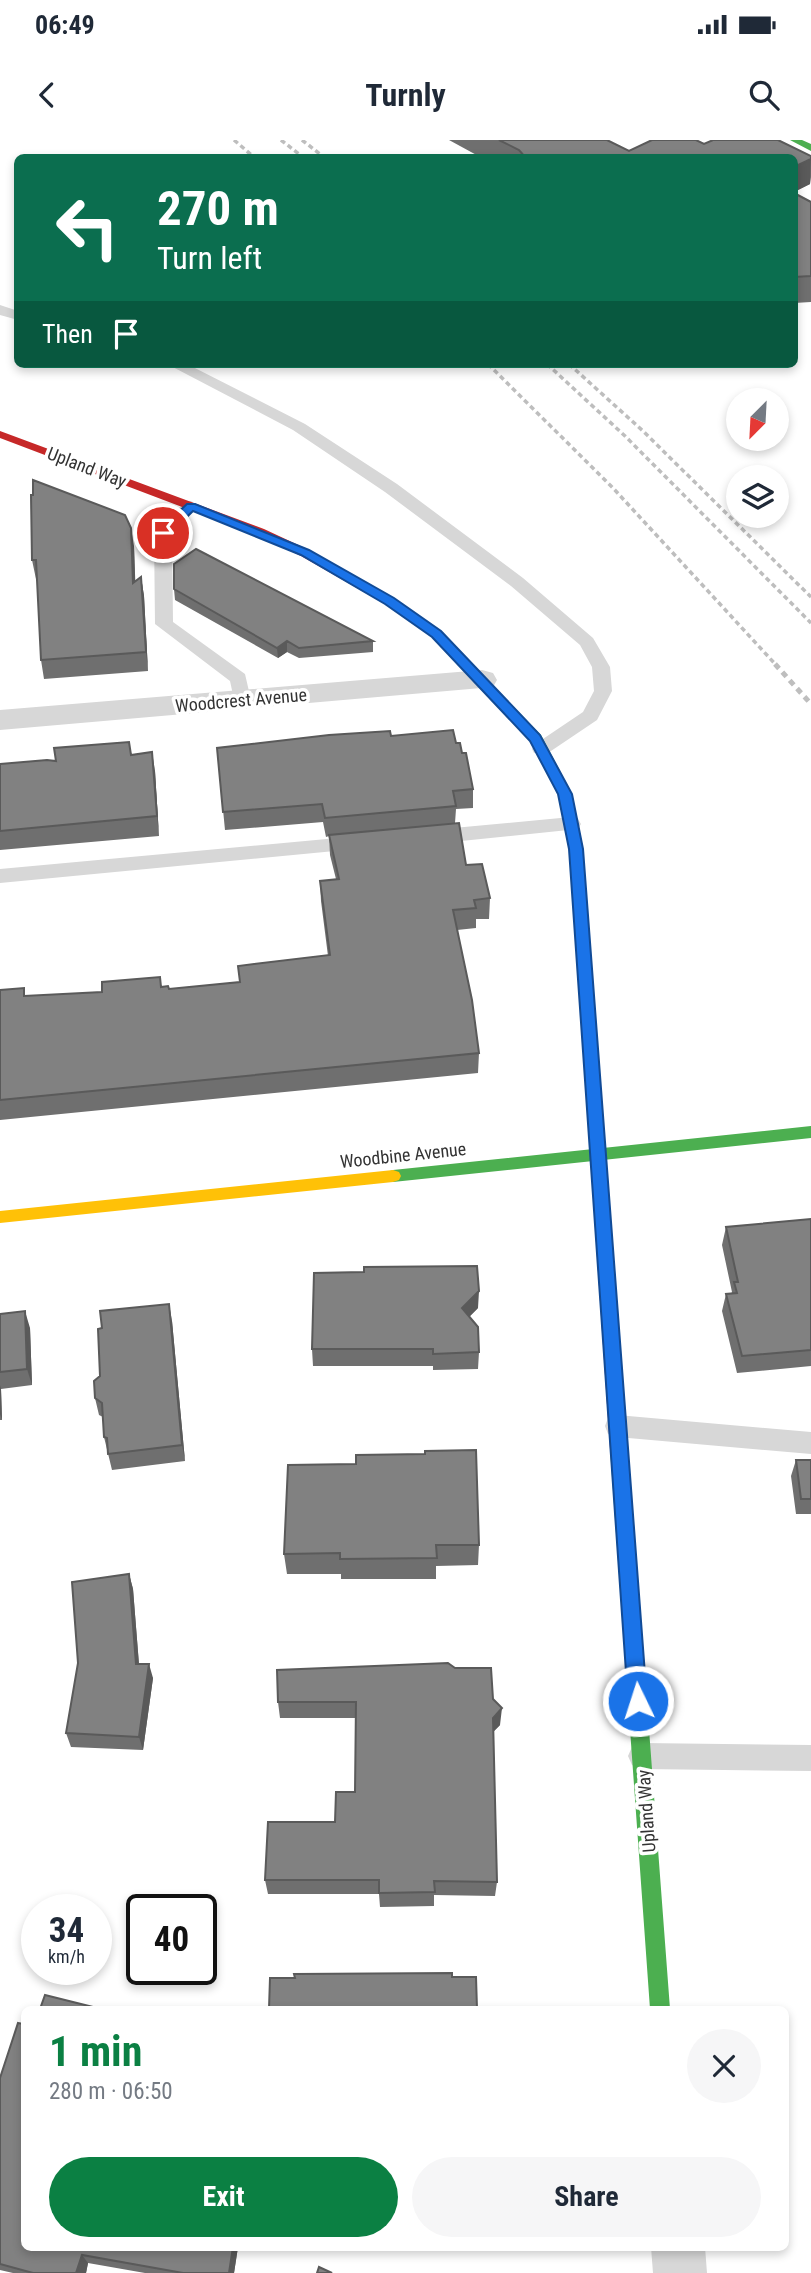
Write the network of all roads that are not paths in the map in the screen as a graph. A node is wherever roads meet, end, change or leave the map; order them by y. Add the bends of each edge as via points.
1 (795, 140) edge
2 (811, 148) edge
3 (183, 368) edge
4 (0, 434) edge
5 (191, 506) junction
6 (482, 680) junction
7 (243, 700) junction
8 (0, 720) edge
9 (541, 749) junction
10 (571, 824) junction
11 (418, 838) edge
12 (376, 842) edge
13 (0, 876) edge
14 (811, 1132) edge
15 (596, 1154) junction
16 (0, 1217) edge
17 (617, 1426) junction
18 (811, 1443) edge
19 (642, 1756) junction
20 (811, 1758) edge
21 (660, 2006) edge
22 (678, 2251) edge
23 (680, 2273) edge

1 - 2 main road
3 - 9 lane via 299,427 391,488 517,582 587,642 601,667 603,691 590,716
4 - 5 main road, Upland Way
5 - 6 main road, Upland Way via 260,532 348,576 436,634
5 - 7 lane via 163,533 164,624 239,678
6 - 7 street, Woodcrest Avenue
6 - 9 main road, Upland Way
7 - 8 street, Woodcrest Avenue
9 - 10 main road, Upland Way via 565,794
10 - 11 lane
10 - 15 main road, Upland Way
12 - 13 lane
14 - 15 main road, Woodbine Avenue
15 - 16 main road, Woodbine Avenue
15 - 17 main road, Upland Way
17 - 18 lane
17 - 19 main road, Upland Way
19 - 20 lane
19 - 21 main road, Upland Way
22 - 23 street

